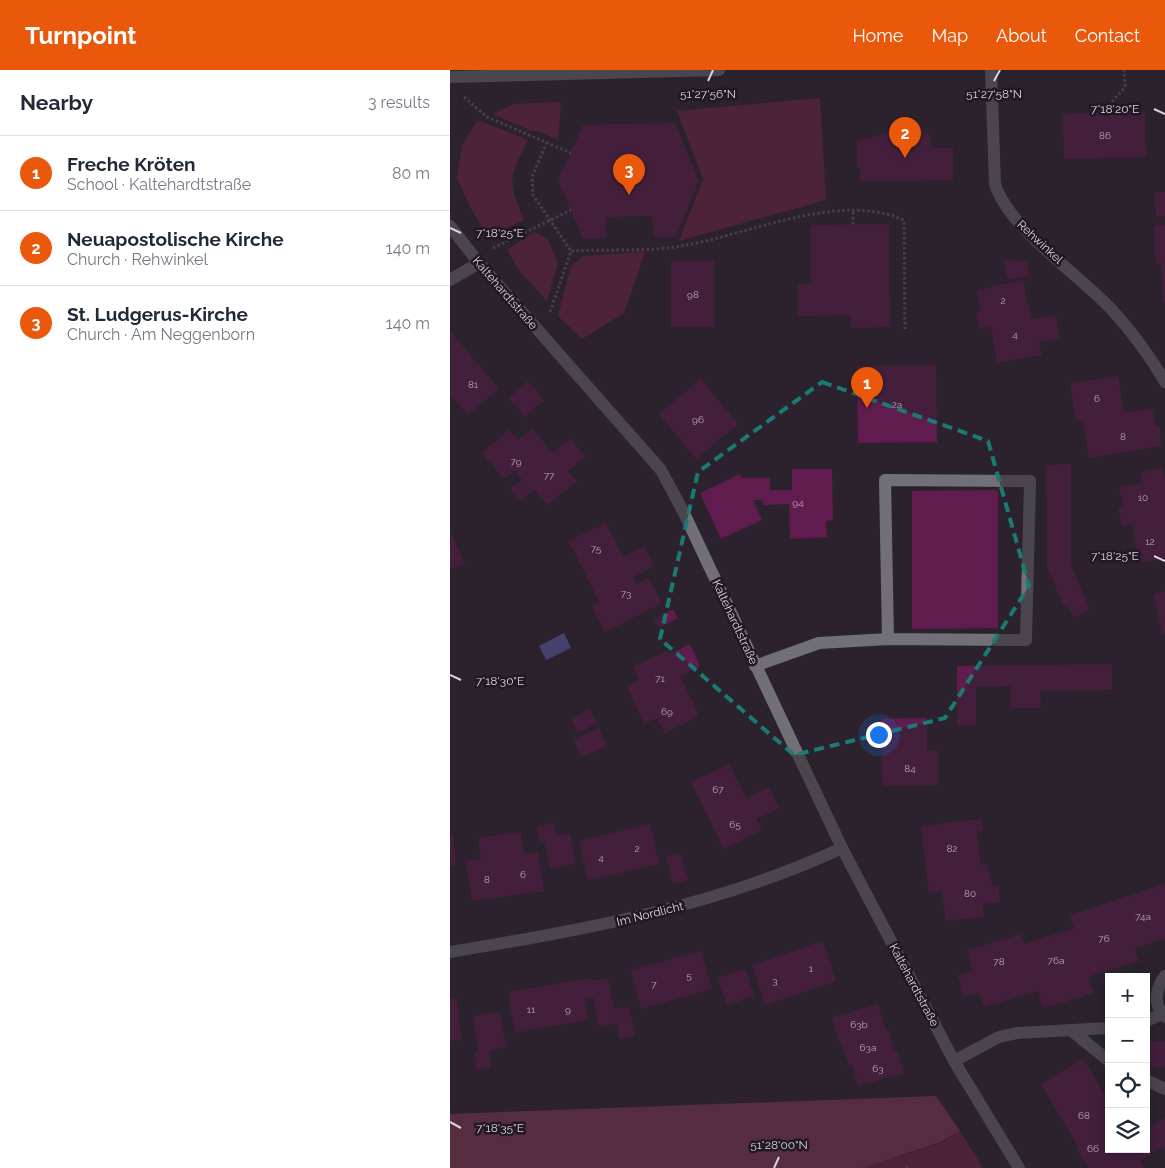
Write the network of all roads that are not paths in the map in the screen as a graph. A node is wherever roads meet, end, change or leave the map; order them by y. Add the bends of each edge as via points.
1 (719, 70) edge
2 (991, 70) edge
3 (450, 77) edge
4 (450, 226) edge
5 (476, 260) junction
6 (450, 280) edge
7 (1165, 382) edge
8 (888, 639) junction
9 (755, 666) junction
10 (842, 848) junction
11 (450, 952) edge
12 (1165, 976) edge
13 (1163, 1016) edge
14 (1150, 1020) edge
15 (1105, 1028) edge
16 (1072, 1031) junction
17 (1105, 1058) edge
18 (954, 1061) junction
19 (1150, 1082) edge
20 (1165, 1089) edge
21 (1019, 1168) edge

1 - 3 street
2 - 7 street, Rehwinkel via 995,184 1000,200 1017,222 1113,312
4 - 5 street, Kaltehardtstraße
5 - 6 street
5 - 9 street, Kaltehardtstraße via 661,470
8 - 8 street via 1026,640 1030,480 885,480
8 - 9 street via 819,643
9 - 10 street, Kaltehardtstraße
10 - 11 street, Im Nordlicht via 804,866 725,894 657,913
10 - 18 street, Kaltehardtstraße
12 - 13 street via 1156,995
13 - 14 street
15 - 16 street
16 - 17 street
16 - 18 street via 1017,1033 999,1037
18 - 21 street, Kaltehardtstraße
19 - 20 street

